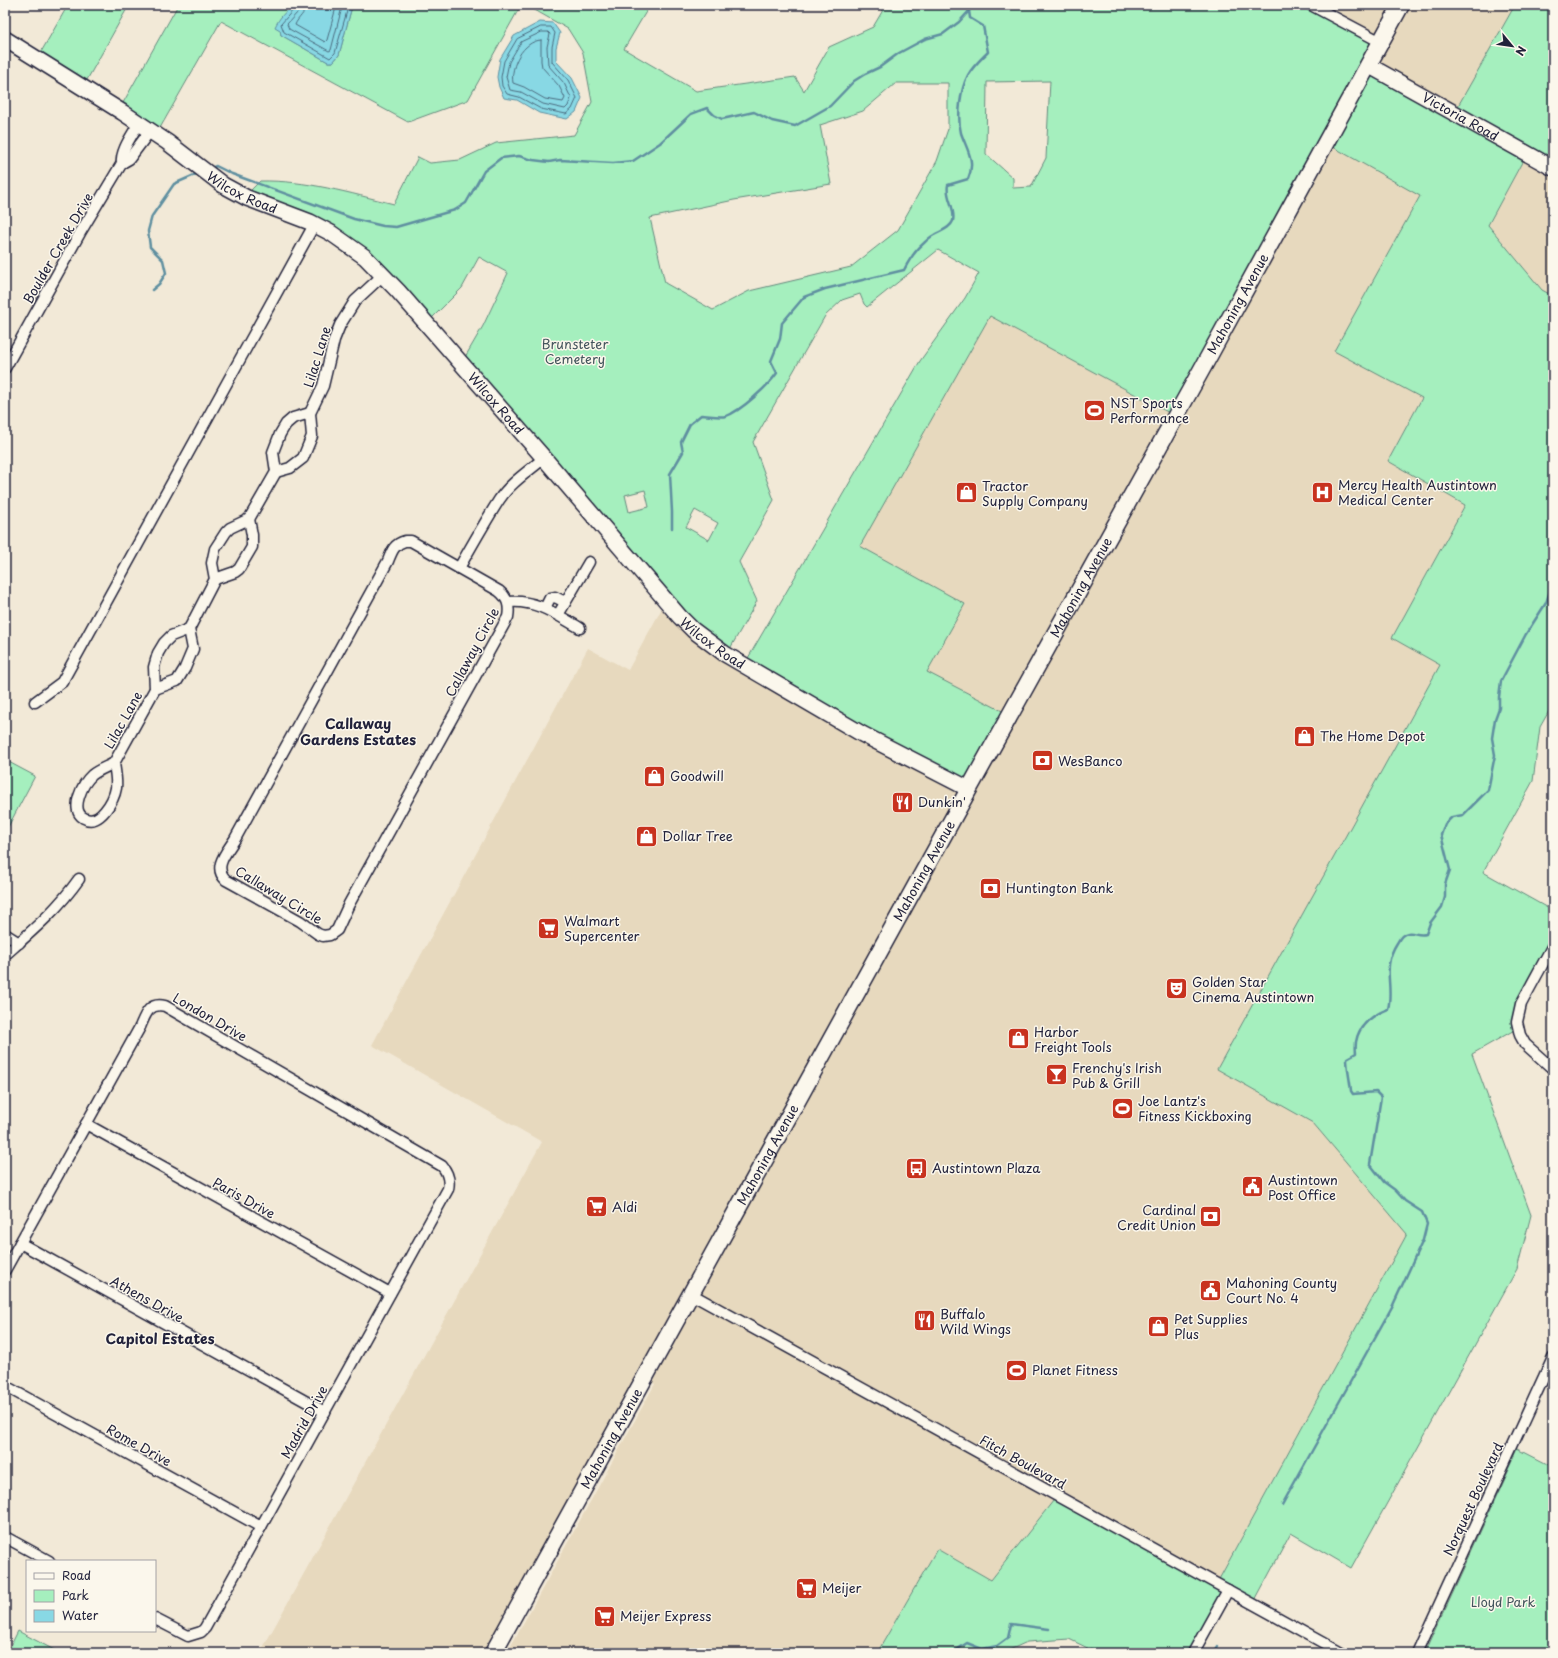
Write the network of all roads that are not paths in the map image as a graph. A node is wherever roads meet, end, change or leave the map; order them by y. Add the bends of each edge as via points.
1 (1311, 5) edge
2 (1401, 5) edge
3 (5, 39) edge
4 (1381, 42) junction
5 (1368, 65) junction
6 (144, 127) junction
7 (1553, 168) edge
8 (314, 225) junction
9 (383, 275) junction
10 (5, 368) edge
11 (310, 413) junction
12 (544, 458) junction
13 (276, 472) junction
14 (249, 519) junction
15 (589, 562) dead end
16 (459, 568) junction
17 (215, 579) junction
18 (508, 602) junction
19 (565, 602) junction
20 (545, 608) junction
21 (558, 615) junction
22 (580, 628) dead end
23 (189, 629) junction
24 (155, 689) junction
25 (35, 702) dead end
26 (114, 764) junction
27 (969, 789) junction
28 (79, 879) dead end
29 (5, 934) edge
30 (19, 943) junction
31 (1553, 945) edge
32 (5, 955) edge
33 (1553, 1069) edge
34 (86, 1124) junction
35 (448, 1177) joint
36 (20, 1243) junction
37 (5, 1270) edge
38 (390, 1293) junction
39 (691, 1294) junction
40 (1553, 1357) edge
41 (1549, 1376) edge
42 (5, 1386) edge
43 (325, 1412) junction
44 (261, 1527) junction
45 (5, 1536) edge
46 (48, 1560) edge
47 (1228, 1590) junction
48 (156, 1620) edge
49 (494, 1653) edge
50 (1193, 1653) edge
51 (1342, 1653) edge
52 (1417, 1653) edge

1 - 4 street
2 - 4 main road, Mahoning Avenue
3 - 6 street, Wilcox Road
4 - 5 main road, Mahoning Avenue
5 - 7 street, Victoria Road
5 - 27 main road, Mahoning Avenue
6 - 8 street, Wilcox Road via 223,186
6 - 10 street, Boulder Creek Drive via 129,159 122,163 80,233
8 - 9 street, Wilcox Road via 364,256
8 - 25 street via 62,682
9 - 11 street, Lilac Lane via 355,301 340,325 323,386
9 - 12 street, Wilcox Road
11 - 13 street via 312,436 303,458 290,468
11 - 13 street via 293,418 280,434 273,452
12 - 16 street via 500,499
12 - 27 street, Wilcox Road via 680,617 709,642 725,654 862,734
13 - 14 street
14 - 17 street via 230,528 215,549 212,563
14 - 17 street via 252,547 239,569
15 - 19 street
16 - 18 street, Callaway Circle via 504,595
16 - 18 street, Callaway Circle via 411,541 399,542 394,547 221,862 220,873 226,880 300,921 318,934 330,935 337,930 508,616
17 - 23 street
18 - 20 street via 518,600
19 - 20 street via 555,597 550,598
19 - 21 street
20 - 21 street
21 - 22 street
23 - 24 street, Lilac Lane via 171,636 164,643 154,667
23 - 24 street, Lilac Lane via 192,649 185,668 177,681
24 - 26 street, Lilac Lane
26 - 26 street, Lilac Lane via 94,774 82,790 78,804 84,818 89,820 99,817 114,796 117,782
27 - 39 main road, Mahoning Avenue
28 - 30 street via 53,912
29 - 30 street
30 - 32 street
31 - 33 street via 1521,1004 1517,1022 1525,1044
34 - 35 street, London Drive via 147,1011 160,1005 442,1166
34 - 36 street, London Drive
34 - 38 street, Paris Drive
35 - 38 street, Madrid Drive via 448,1189
36 - 37 street, London Drive
36 - 43 street, Athens Drive
38 - 43 street, Madrid Drive
39 - 47 street, Fitch Boulevard
39 - 49 main road, Mahoning Avenue
40 - 41 street, Norquest Boulevard
41 - 52 street, Norquest Boulevard
42 - 44 street, Rome Drive
43 - 44 street, Madrid Drive
44 - 48 street, Madrid Drive via 201,1632 184,1635
45 - 46 street
47 - 50 street
47 - 51 street, Fitch Boulevard

